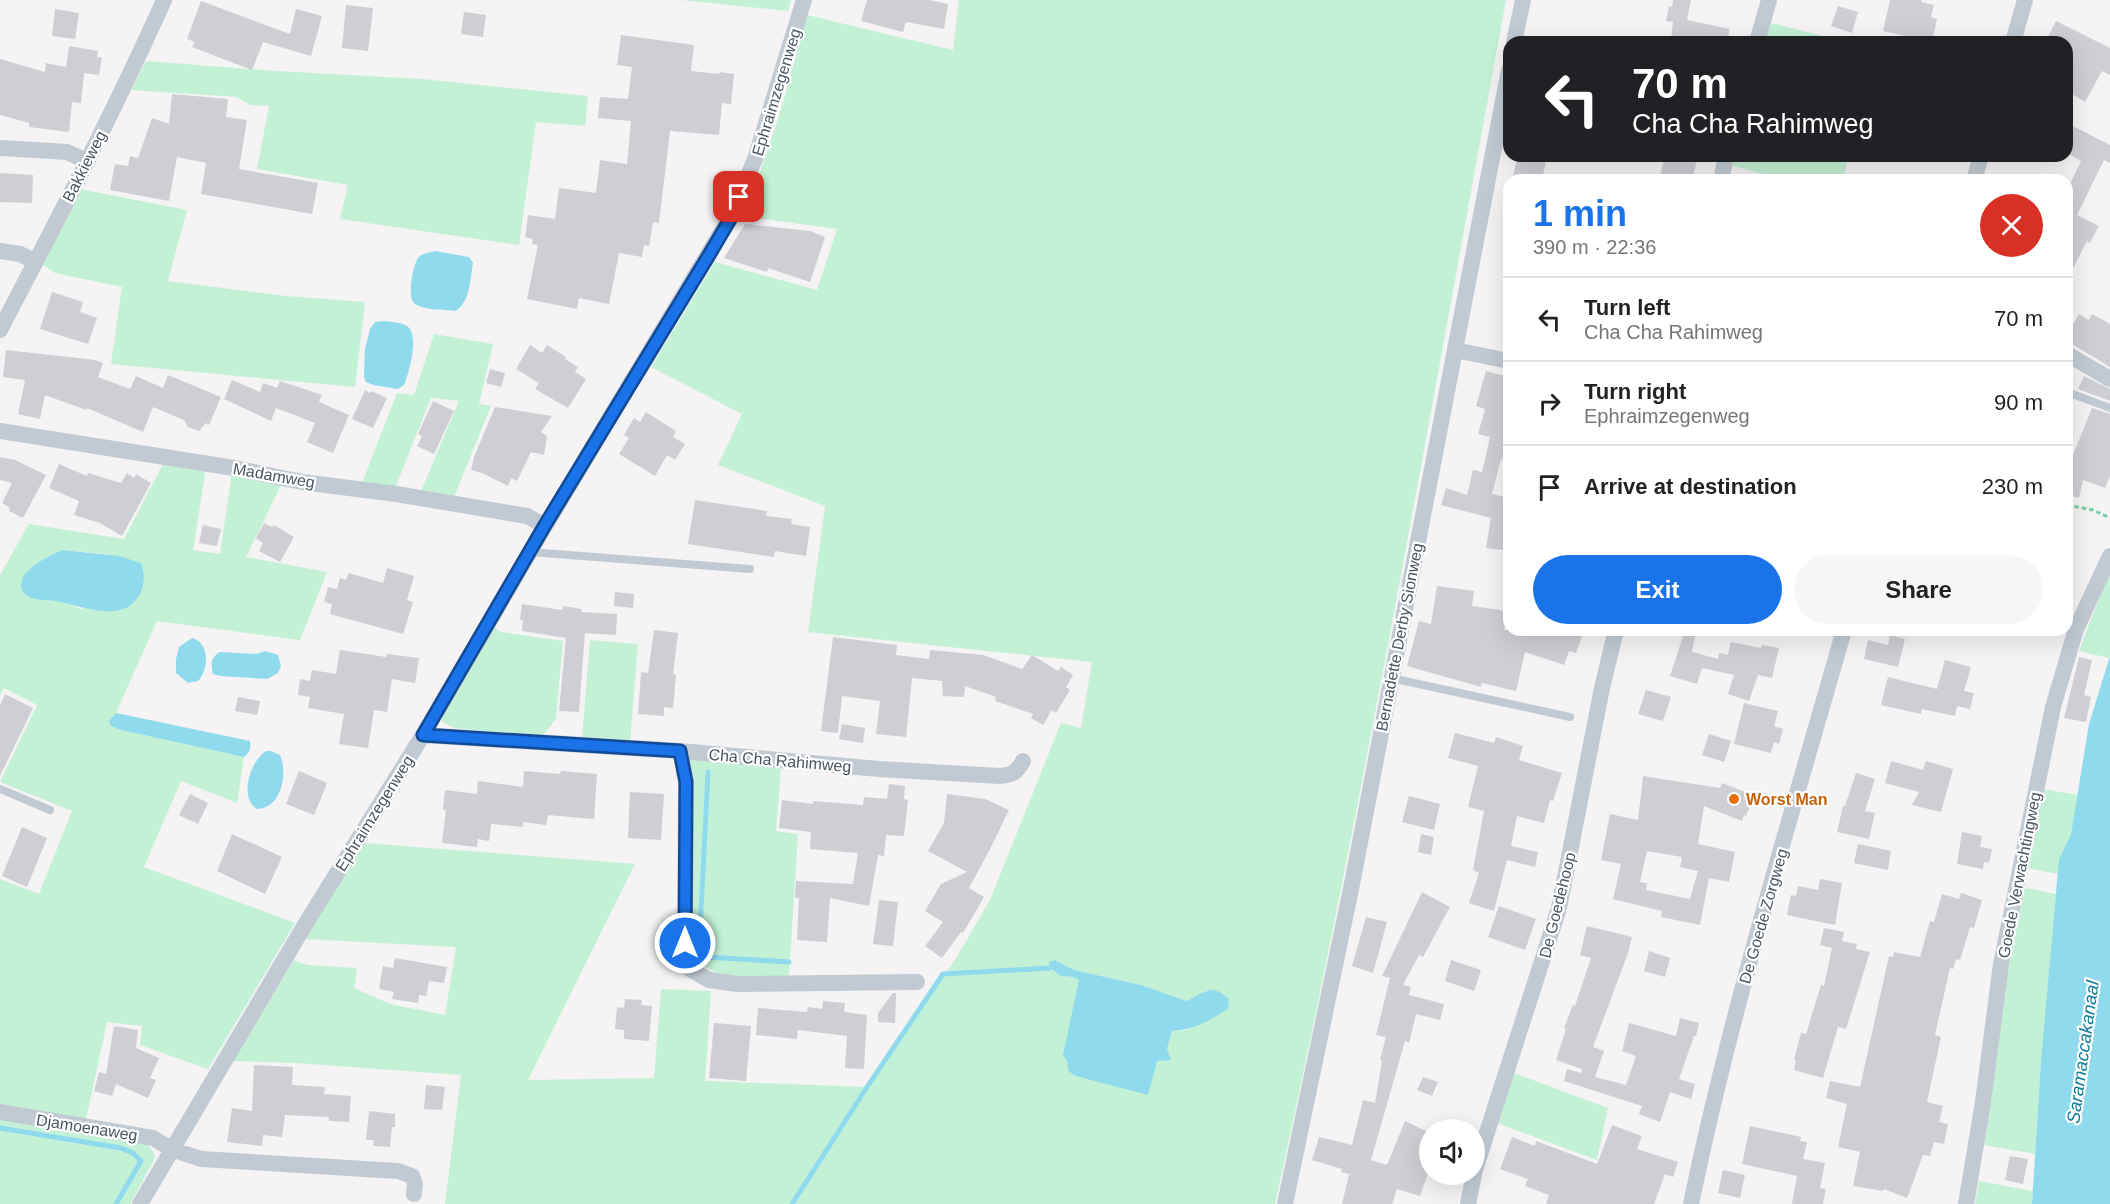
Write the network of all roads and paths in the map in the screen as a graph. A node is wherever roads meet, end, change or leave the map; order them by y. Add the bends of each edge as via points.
1 (164, 0) edge
2 (804, 0) edge
3 (1522, 0) edge
4 (1769, 0) edge
5 (2025, 0) edge
6 (1515, 36) edge
7 (1759, 36) edge
8 (2015, 36) edge
9 (1503, 101) edge
10 (0, 148) edge
11 (87, 161) junction
12 (0, 251) edge
13 (36, 262) junction
14 (0, 330) edge
15 (1455, 350) junction
16 (2073, 357) edge
17 (1503, 360) edge
18 (2110, 379) edge
19 (2073, 394) edge
20 (2110, 408) edge
21 (0, 431) edge
22 (2073, 506) edge
23 (2110, 518) edge
24 (545, 525) junction
25 (530, 552) junction
26 (2110, 555) edge
27 (750, 568) dead end
28 (1615, 636) edge
29 (1842, 636) edge
30 (1391, 678) junction
31 (1570, 717) dead end
32 (423, 735) junction
33 (680, 751) junction
34 (1023, 761) dead end
35 (0, 789) edge
36 (50, 810) dead end
37 (917, 982) dead end
38 (0, 1112) edge
39 (1485, 1140) edge
40 (171, 1149) junction
41 (1472, 1185) edge
42 (414, 1194) dead end
43 (140, 1204) edge
44 (1285, 1204) edge
45 (1468, 1204) edge
46 (1691, 1204) edge
47 (1966, 1204) edge

1 - 11 street, Bakkieweg
2 - 24 street, Ephraimzegenweg via 755,159 732,216
3 - 6 street
4 - 7 street
5 - 8 street
9 - 15 street, Bernadette Derby Sionweg
10 - 11 street via 67,152
11 - 13 street, Bakkieweg
12 - 13 street
13 - 14 street, Bakkieweg
15 - 17 street
15 - 30 street, Bernadette Derby Sionweg
16 - 18 street
19 - 20 lane
21 - 24 street, Madamweg via 527,516
22 - 23 path
24 - 25 street, Ephraimzegenweg
25 - 27 lane
25 - 32 street, Ephraimzegenweg
26 - 47 street, Goede Verwachtingweg via 2076,628 2053,707 2001,964
28 - 39 street, De Goedehoop via 1559,908
29 - 46 street, De Goede Zorgweg via 1735,1014
30 - 31 lane
30 - 44 street, Bernadette Derby Sionweg
32 - 33 street, Cha Cha Rahimweg
32 - 40 street, Ephraimzegenweg
33 - 34 street, Cha Cha Rahimweg via 879,770 1000,776 1017,772
33 - 37 street via 686,782 685,943 690,969 709,980 737,984
35 - 36 lane
38 - 40 street, Djamoenaweg via 153,1138
40 - 42 street, Djamoenaweg via 201,1158 398,1171 411,1176
40 - 43 street, Ephraimzegenweg
41 - 45 street, De Goedehoop

